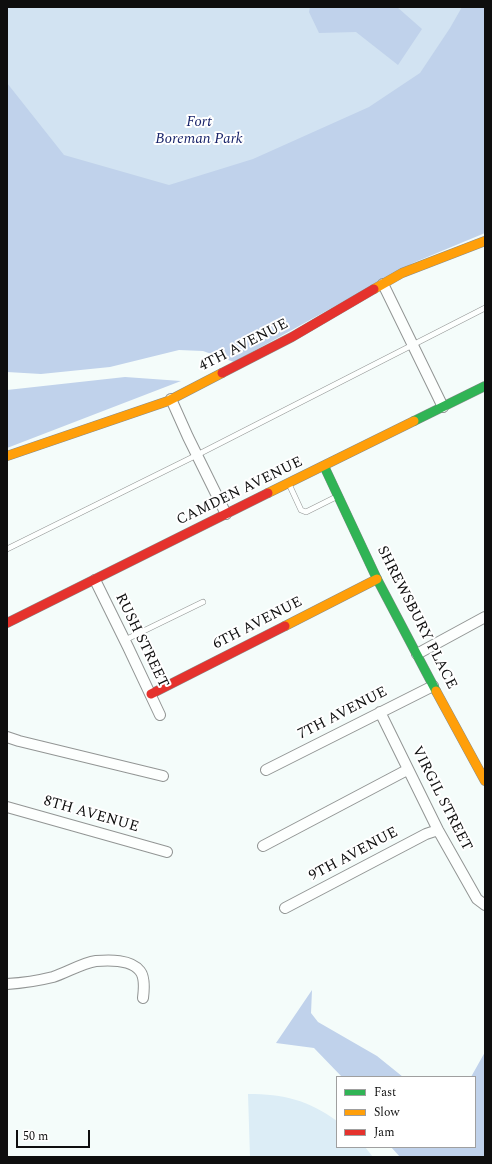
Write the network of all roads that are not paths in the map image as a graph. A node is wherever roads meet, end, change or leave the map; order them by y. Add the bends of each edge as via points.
1 (485, 241) edge
2 (384, 284) junction
3 (485, 308) edge
4 (413, 345) junction
5 (485, 386) edge
6 (171, 400) junction
7 (443, 407) junction
8 (197, 455) junction
9 (7, 456) edge
10 (324, 466) junction
11 (288, 484) junction
12 (339, 496) junction
13 (226, 514) junction
14 (7, 549) edge
15 (377, 579) junction
16 (95, 580) junction
17 (203, 602) dead end
18 (485, 616) edge
19 (7, 623) edge
20 (125, 640) junction
21 (417, 654) junction
22 (433, 686) junction
23 (151, 694) junction
24 (380, 712) junction
25 (160, 715) dead end
26 (7, 737) edge
27 (266, 770) dead end
28 (408, 770) junction
29 (163, 776) dead end
30 (484, 778) edge
31 (7, 807) edge
32 (438, 830) junction
33 (263, 846) dead end
34 (167, 852) dead end
35 (482, 901) edge
36 (285, 908) dead end
37 (7, 984) edge
38 (143, 998) dead end

1 - 2 street, 4TH AVENUE via 402,273
2 - 4 street
2 - 6 street, 4TH AVENUE via 292,337
3 - 4 lane
4 - 7 street
4 - 8 lane
5 - 7 street, CAMDEN AVENUE
6 - 8 street
6 - 9 street, 4TH AVENUE
7 - 10 street, CAMDEN AVENUE
8 - 13 street
8 - 14 lane
10 - 11 street, CAMDEN AVENUE
10 - 12 street, SHREWSBURY PLACE
11 - 12 lane via 300,510 306,512
11 - 13 street, CAMDEN AVENUE
12 - 15 street, SHREWSBURY PLACE
13 - 16 street, CAMDEN AVENUE
15 - 21 street, SHREWSBURY PLACE
15 - 23 street, 6TH AVENUE
16 - 19 street, CAMDEN AVENUE
16 - 20 street, RUSH STREET
17 - 20 lane
18 - 21 street
20 - 23 street, RUSH STREET
21 - 22 street, SHREWSBURY PLACE
22 - 24 street, 7TH AVENUE
22 - 30 street, SHREWSBURY PLACE
23 - 25 street, RUSH STREET
24 - 27 street, 7TH AVENUE
24 - 28 street, VIRGIL STREET
26 - 29 street
28 - 32 street, VIRGIL STREET
28 - 33 street
31 - 34 street, 8TH AVENUE
32 - 35 street, VIRGIL STREET
32 - 36 street, 9TH AVENUE
37 - 38 street via 23,984 54,976 95,961 125,961 140,971 143,979

